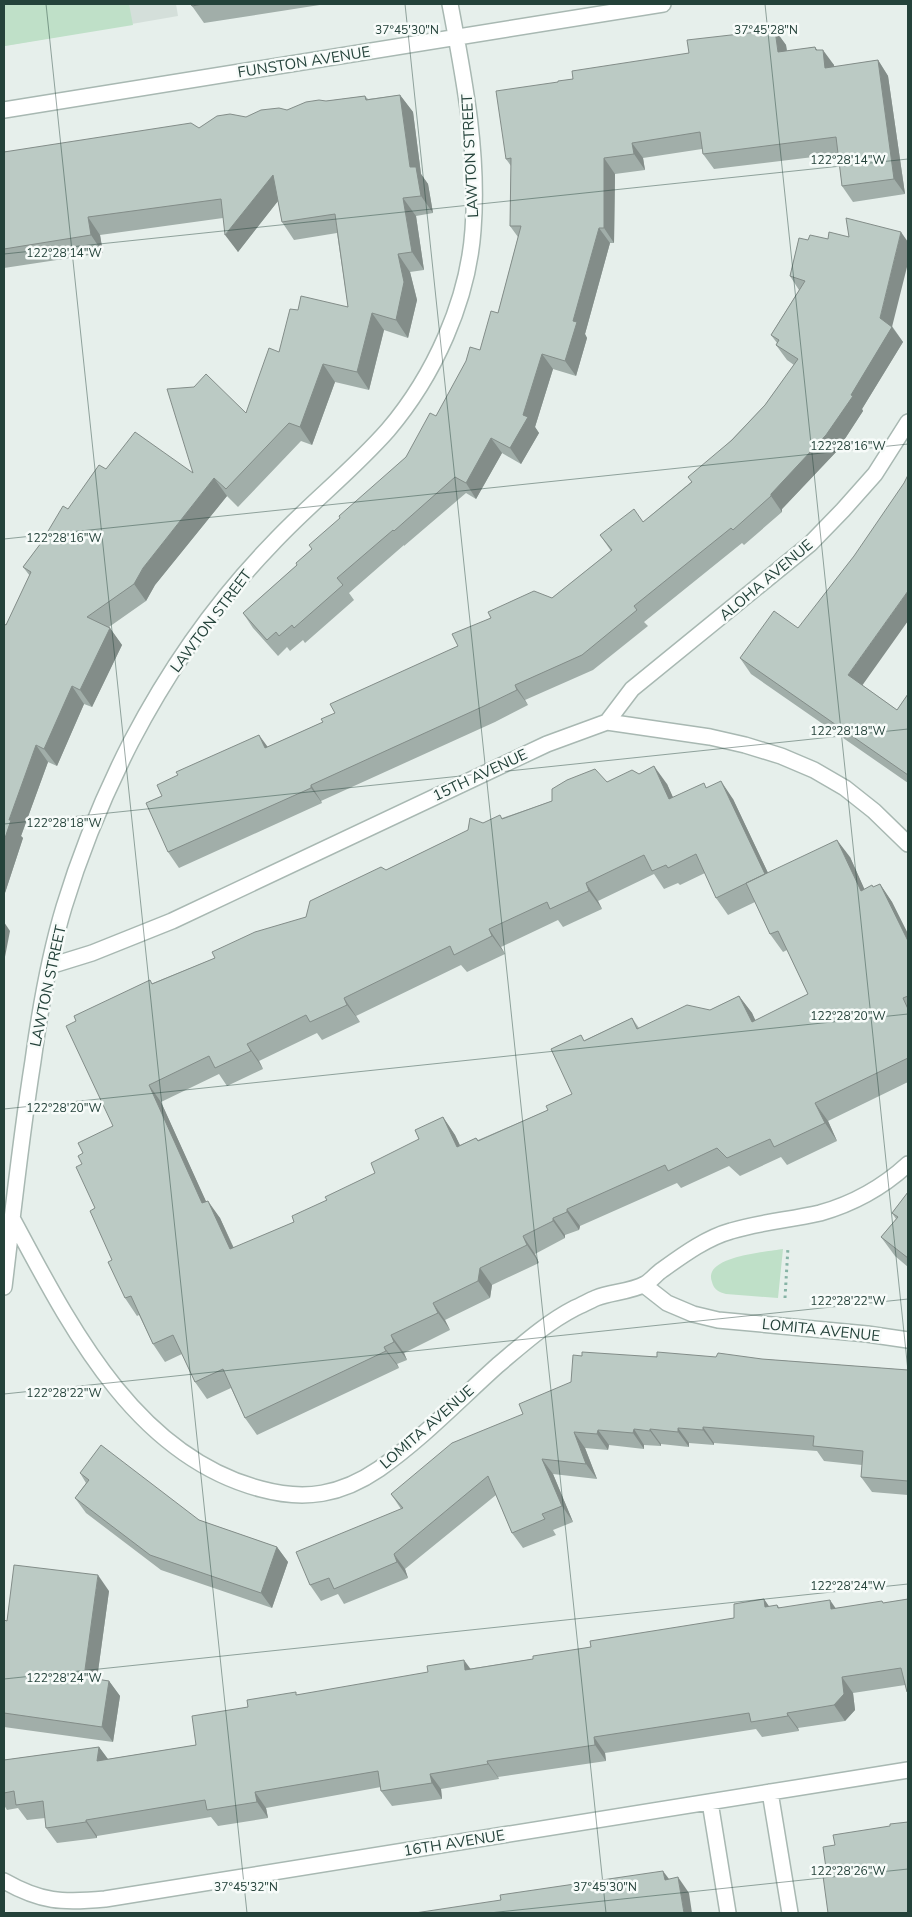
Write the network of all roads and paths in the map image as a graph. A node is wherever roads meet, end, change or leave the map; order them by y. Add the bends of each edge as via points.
1 (450, 4) edge
2 (663, 4) edge
3 (456, 37) junction
4 (4, 110) edge
5 (908, 422) edge
6 (607, 722) junction
7 (908, 844) edge
8 (50, 966) junction
9 (908, 1164) edge
10 (12, 1218) junction
11 (790, 1219) junction
12 (644, 1285) junction
13 (4, 1287) edge
14 (783, 1325) junction
15 (908, 1340) edge
16 (908, 1770) edge
17 (770, 1792) junction
18 (710, 1802) junction
19 (4, 1881) edge
20 (728, 1913) edge
21 (790, 1913) edge

1 - 3 street, LAWTON STREET
2 - 3 street, FUNSTON AVENUE
3 - 4 street, FUNSTON AVENUE
3 - 8 street, LAWTON STREET via 472,135 474,231 466,278 434,362 412,399 388,430 232,588 162,689 107,793 64,908
5 - 6 street, ALOHA AVENUE via 875,474 824,530 632,689
6 - 7 street, 15TH AVENUE via 710,737 781,756 845,788
6 - 8 street, 15TH AVENUE via 547,744 172,921
8 - 10 street, LAWTON STREET via 30,1078
9 - 11 street via 875,1189 849,1203
10 - 12 street, LOMITA AVENUE via 93,1357 142,1416 194,1461 247,1486 278,1494 304,1496 329,1493 353,1485 401,1452 555,1318 596,1298
10 - 13 street, LAWTON STREET
11 - 12 street via 729,1231 680,1257
11 - 14 path
12 - 14 street, LOMITA AVENUE via 667,1303 693,1314 718,1320
14 - 15 street, LOMITA AVENUE
16 - 17 street, 16TH AVENUE
17 - 18 street, 16TH AVENUE
17 - 21 street
18 - 19 street, 16TH AVENUE via 104,1899 48,1900 24,1893
18 - 20 street

